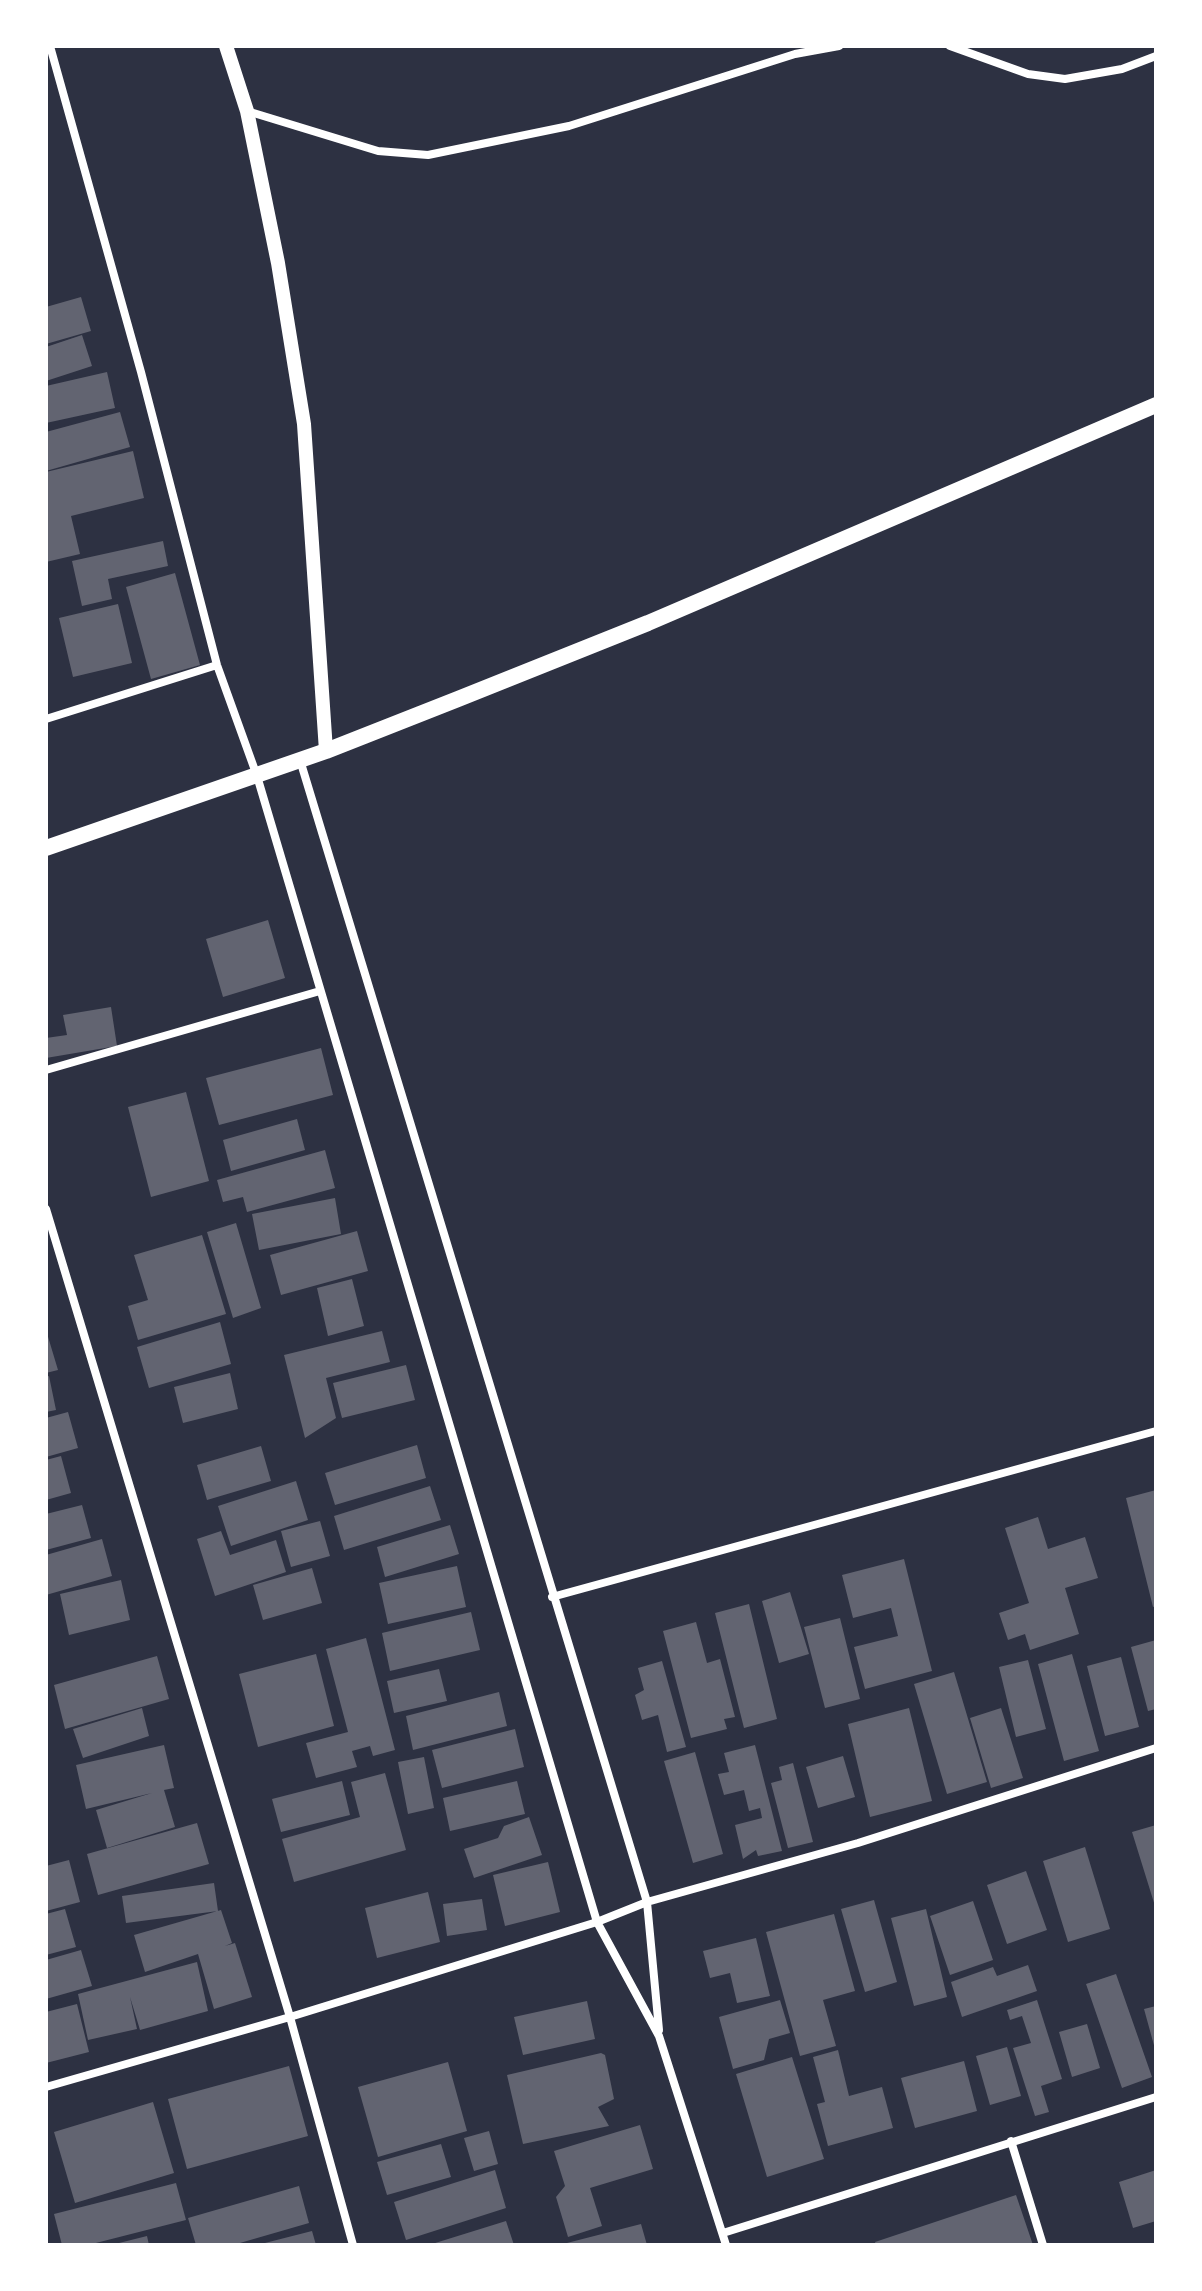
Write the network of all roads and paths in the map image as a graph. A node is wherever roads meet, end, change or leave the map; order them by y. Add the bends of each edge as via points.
1 (50, 46) edge
2 (226, 46) edge
3 (839, 46) edge
4 (950, 46) edge
5 (1156, 56) edge
6 (247, 111) junction
7 (1156, 405) edge
8 (217, 665) junction
9 (46, 719) edge
10 (326, 751) junction
11 (300, 760) junction
12 (257, 776) junction
13 (46, 848) edge
14 (320, 991) junction
15 (46, 1070) edge
16 (46, 1209) edge
17 (1156, 1431) edge
18 (552, 1597) junction
19 (1156, 1748) edge
20 (647, 1902) junction
21 (597, 1922) junction
22 (290, 2017) junction
23 (659, 2036) junction
24 (46, 2087) edge
25 (1156, 2097) edge
26 (1011, 2141) junction
27 (723, 2233) junction
28 (353, 2245) edge
29 (726, 2245) edge
30 (1043, 2245) edge

1 - 8 street
2 - 6 street
3 - 6 street via 795,54 569,126 428,155 378,151
4 - 5 street via 1028,74 1065,79 1122,69
6 - 10 street via 304,424
7 - 10 main road via 648,623
8 - 9 street
8 - 12 street
10 - 11 main road
11 - 12 main road
11 - 18 street
12 - 13 main road
12 - 14 street
14 - 15 street
14 - 21 street
16 - 22 street
17 - 18 street
18 - 20 street
19 - 20 street via 858,1843
20 - 21 street
20 - 23 street
21 - 22 street
21 - 23 street
22 - 24 street
22 - 28 street
23 - 27 street
25 - 26 street
26 - 27 street
26 - 30 street
27 - 29 street

